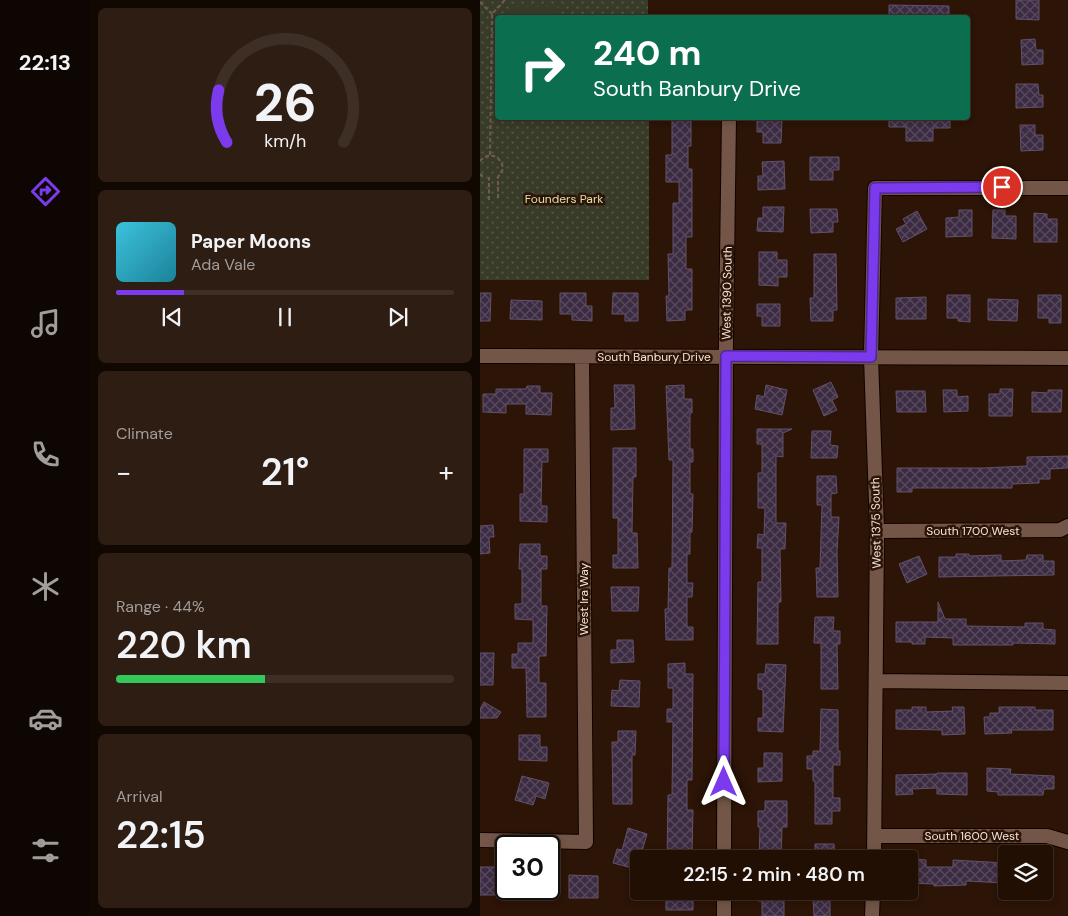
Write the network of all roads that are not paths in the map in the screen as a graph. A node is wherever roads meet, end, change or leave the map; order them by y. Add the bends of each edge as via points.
1 (729, 120) edge
2 (1068, 188) edge
3 (480, 356) edge
4 (726, 356) junction
5 (582, 357) junction
6 (871, 357) junction
7 (1068, 358) edge
8 (1068, 526) edge
9 (877, 531) junction
10 (876, 681) junction
11 (1068, 683) edge
12 (875, 836) junction
13 (480, 840) edge
14 (1068, 842) edge
15 (724, 850) edge
16 (874, 850) edge
17 (724, 900) edge
18 (873, 900) edge
19 (724, 916) edge
20 (872, 916) edge

1 - 4 street, West 1390 South
2 - 6 street, West 1375 South via 875,188
3 - 5 street, South Banbury Drive
4 - 5 street, South Banbury Drive
4 - 6 street, South Banbury Drive
4 - 15 street, West 1390 South
5 - 13 street, West Ira Way via 586,842
6 - 7 street, South Banbury Drive
6 - 9 street, West 1375 South
8 - 9 street, South 1700 West via 1060,530
9 - 10 street, West 1375 South
10 - 11 street
10 - 12 street, West 1375 South
12 - 14 street, South 1600 West via 1046,836
12 - 16 street, West 1375 South
17 - 19 street
18 - 20 street

